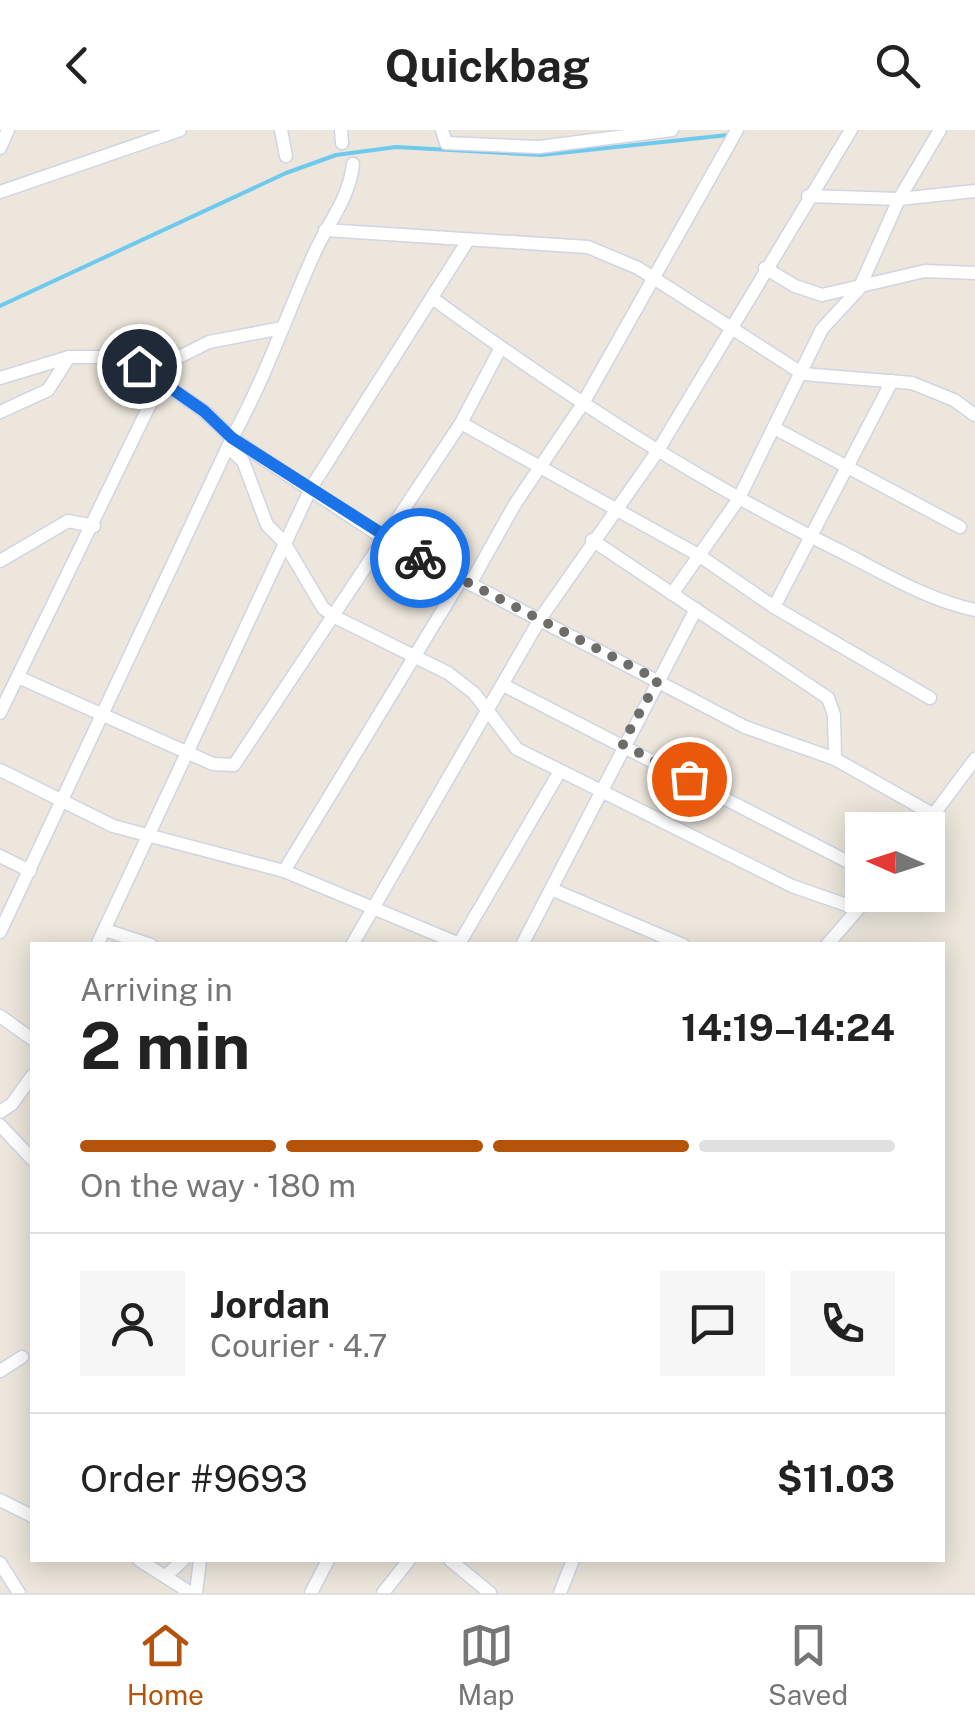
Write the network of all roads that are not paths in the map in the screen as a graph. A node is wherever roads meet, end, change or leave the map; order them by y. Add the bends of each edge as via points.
1 (8, 130) edge
2 (180, 130) edge
3 (281, 130) edge
4 (442, 130) edge
5 (672, 130) edge
6 (738, 130) edge
7 (851, 130) edge
8 (940, 130) edge
9 (0, 148) edge
10 (286, 156) dead end
11 (353, 164) dead end
12 (975, 191) edge
13 (0, 192) edge
14 (808, 196) junction
15 (899, 200) junction
16 (325, 230) junction
17 (468, 242) junction
18 (765, 268) junction
19 (975, 273) edge
20 (653, 282) junction
21 (859, 290) junction
22 (432, 298) junction
23 (282, 328) junction
24 (728, 328) junction
25 (500, 350) junction
26 (69, 357) junction
27 (803, 374) junction
28 (0, 378) edge
29 (892, 381) junction
30 (160, 382) junction
31 (582, 404) junction
32 (0, 412) edge
33 (975, 415) edge
34 (461, 423) junction
35 (776, 428) junction
36 (230, 442) junction
37 (657, 452) junction
38 (538, 468) junction
39 (849, 468) junction
40 (311, 488) junction
41 (738, 500) junction
42 (615, 509) junction
43 (94, 526) junction
44 (960, 527) dead end
45 (814, 538) junction
46 (386, 540) junction
47 (592, 540) junction
48 (284, 542) junction
49 (700, 556) junction
50 (0, 561) edge
51 (465, 582) junction
52 (672, 594) junction
53 (774, 607) junction
54 (696, 609) junction
55 (975, 610) edge
56 (335, 617) junction
57 (540, 619) junction
58 (416, 656) junction
59 (18, 677) junction
60 (658, 680) junction
61 (505, 686) junction
62 (930, 698) dead end
63 (0, 713) edge
64 (105, 716) junction
65 (488, 716) junction
66 (622, 744) junction
67 (189, 754) junction
68 (975, 759) edge
69 (834, 760) junction
70 (0, 770) edge
71 (560, 771) junction
72 (600, 794) junction
73 (64, 800) junction
74 (929, 812) edge
75 (936, 812) edge
76 (148, 838) junction
77 (0, 856) edge
78 (845, 860) edge
79 (30, 870) junction
80 (284, 871) junction
81 (551, 889) junction
82 (845, 904) edge
83 (374, 905) junction
84 (855, 912) edge
85 (105, 930) junction
86 (0, 932) edge
87 (99, 942) edge
88 (142, 942) edge
89 (354, 942) edge
90 (457, 942) edge
91 (462, 942) edge
92 (524, 942) edge
93 (676, 942) edge
94 (830, 942) edge
95 (0, 1016) edge
96 (30, 1038) edge
97 (30, 1079) edge
98 (0, 1112) edge
99 (0, 1125) edge
100 (30, 1157) edge
101 (22, 1357) dead end
102 (0, 1371) edge
103 (0, 1500) edge
104 (30, 1515) edge
105 (143, 1562) edge
106 (181, 1562) edge
107 (200, 1562) edge
108 (327, 1562) edge
109 (407, 1562) edge
110 (452, 1562) edge
111 (572, 1562) edge
112 (0, 1564) edge
113 (168, 1574) junction
114 (19, 1593) edge
115 (194, 1593) edge
116 (311, 1593) edge
117 (383, 1593) edge
118 (490, 1593) edge
119 (560, 1593) edge

1 - 9 street
2 - 13 street
3 - 10 street
4 - 5 street via 446,143 539,147
6 - 20 street
7 - 14 street
8 - 15 street
11 - 16 street via 343,206
12 - 15 street
14 - 15 street
14 - 18 street
15 - 21 street
16 - 17 street
16 - 23 street
17 - 20 street via 588,246 615,255
17 - 22 street
18 - 21 street via 822,295
18 - 24 street
19 - 21 street via 924,271
20 - 24 street
20 - 31 street
21 - 27 street via 822,328
22 - 25 street
22 - 40 street
23 - 30 street via 187,350
23 - 36 street
24 - 27 street
24 - 37 street
25 - 31 street
25 - 34 street
26 - 28 street
26 - 30 street via 110,357
26 - 32 street via 48,390
27 - 29 street
27 - 35 street
29 - 33 street via 932,390
29 - 39 street
30 - 36 street via 204,411
30 - 43 street
31 - 37 street
31 - 38 street
34 - 38 street
34 - 46 street
35 - 39 street
35 - 41 street
36 - 40 street
36 - 48 street via 267,525
36 - 64 street
37 - 41 street
37 - 42 street
38 - 42 street
38 - 51 street
39 - 44 street
39 - 45 street
40 - 46 street
40 - 48 street
41 - 45 street
41 - 49 street
42 - 47 street
42 - 49 street
43 - 50 street via 68,521
43 - 59 street
45 - 53 street
45 - 55 street via 929,596
46 - 51 street
46 - 56 street
47 - 52 street
47 - 57 street
48 - 56 street
48 - 67 street
49 - 52 street
49 - 53 street
51 - 57 street
51 - 58 street
52 - 54 street
53 - 62 street
54 - 60 street
54 - 69 street via 828,698
56 - 58 street
56 - 67 street via 234,765 224,768
57 - 60 street
57 - 61 street
58 - 65 street via 474,693
58 - 80 street
59 - 63 street
59 - 64 street
60 - 66 street
60 - 69 street via 745,727
61 - 65 street
61 - 66 street
64 - 67 street
64 - 73 street
65 - 71 street via 516,749
65 - 83 street
66 - 72 street
66 - 78 street
67 - 76 street
68 - 75 street
69 - 74 street
70 - 73 street
71 - 72 street
71 - 91 street
72 - 81 street
72 - 82 street
73 - 76 street
73 - 79 street
76 - 80 street
76 - 85 street
77 - 79 street
79 - 86 street
80 - 83 street
81 - 92 street
81 - 93 street
83 - 89 street
83 - 90 street
84 - 94 street
85 - 87 street
85 - 88 street
95 - 96 street
97 - 98 street
99 - 100 street
101 - 102 street
103 - 104 street
105 - 113 street
106 - 113 street
107 - 115 street
108 - 116 street
109 - 117 street
110 - 118 street
111 - 119 street
112 - 114 street
113 - 115 street

